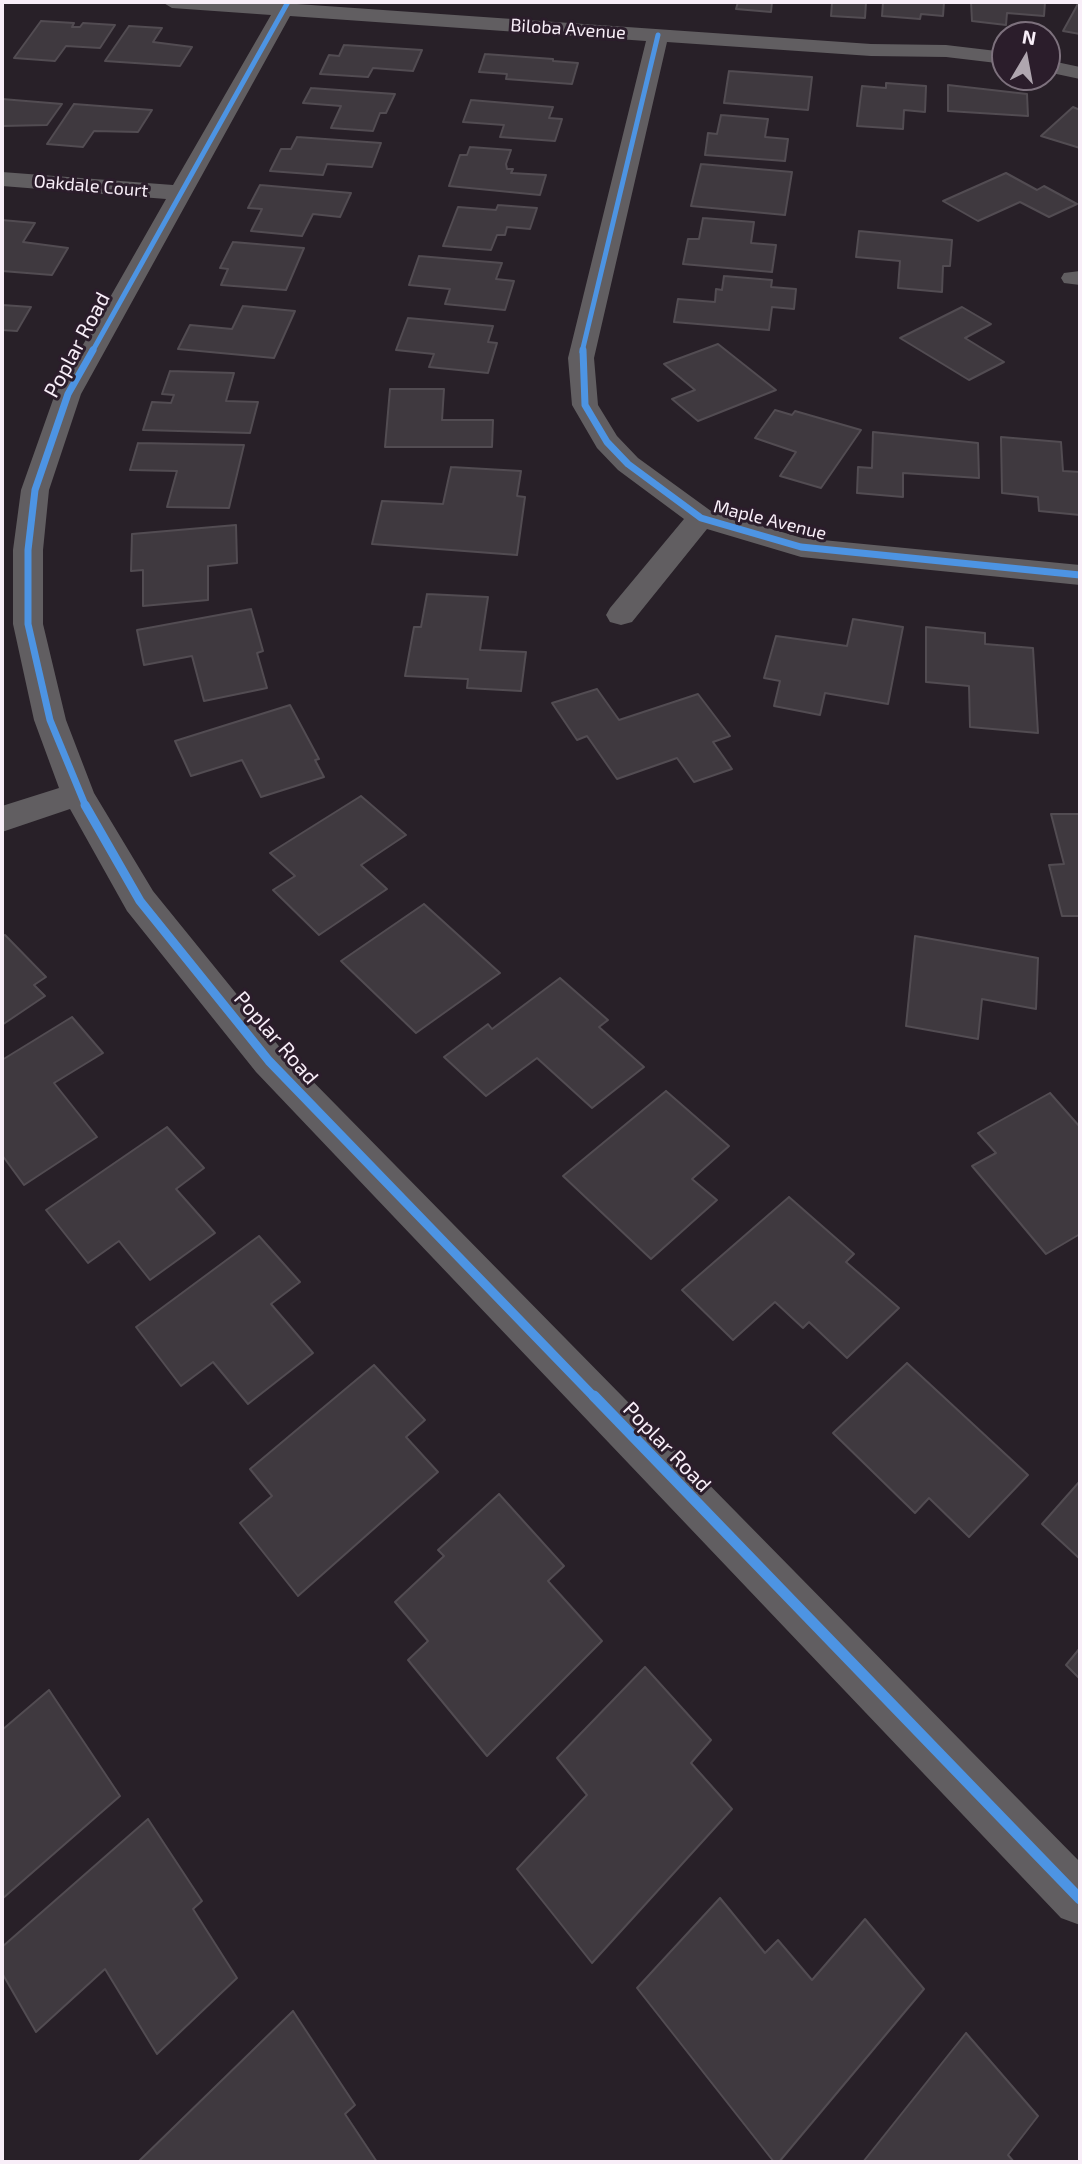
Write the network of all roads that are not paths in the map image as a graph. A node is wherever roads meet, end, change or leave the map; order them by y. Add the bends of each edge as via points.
1 (172, 2) edge
2 (286, 5) edge
3 (658, 35) junction
4 (991, 56) edge
5 (1061, 69) edge
6 (1080, 73) edge
7 (2, 179) edge
8 (180, 193) junction
9 (701, 519) junction
10 (1080, 575) edge
11 (621, 615) dead end
12 (78, 794) junction
13 (2, 819) edge
14 (1080, 1899) edge

1 - 2 street, Biloba Avenue
2 - 3 street, Biloba Avenue
2 - 8 street, Poplar Road
3 - 4 street, Biloba Avenue
3 - 9 street, Maple Avenue via 581,358 582,387 593,422 607,442 628,464
5 - 6 street
7 - 8 street, Oakdale Court
8 - 12 street, Poplar Road via 68,394 24,489 28,624 50,720
9 - 10 street, Maple Avenue via 801,547
9 - 11 street, Maple Avenue
12 - 13 street
12 - 14 street, Poplar Road via 140,901 269,1061

